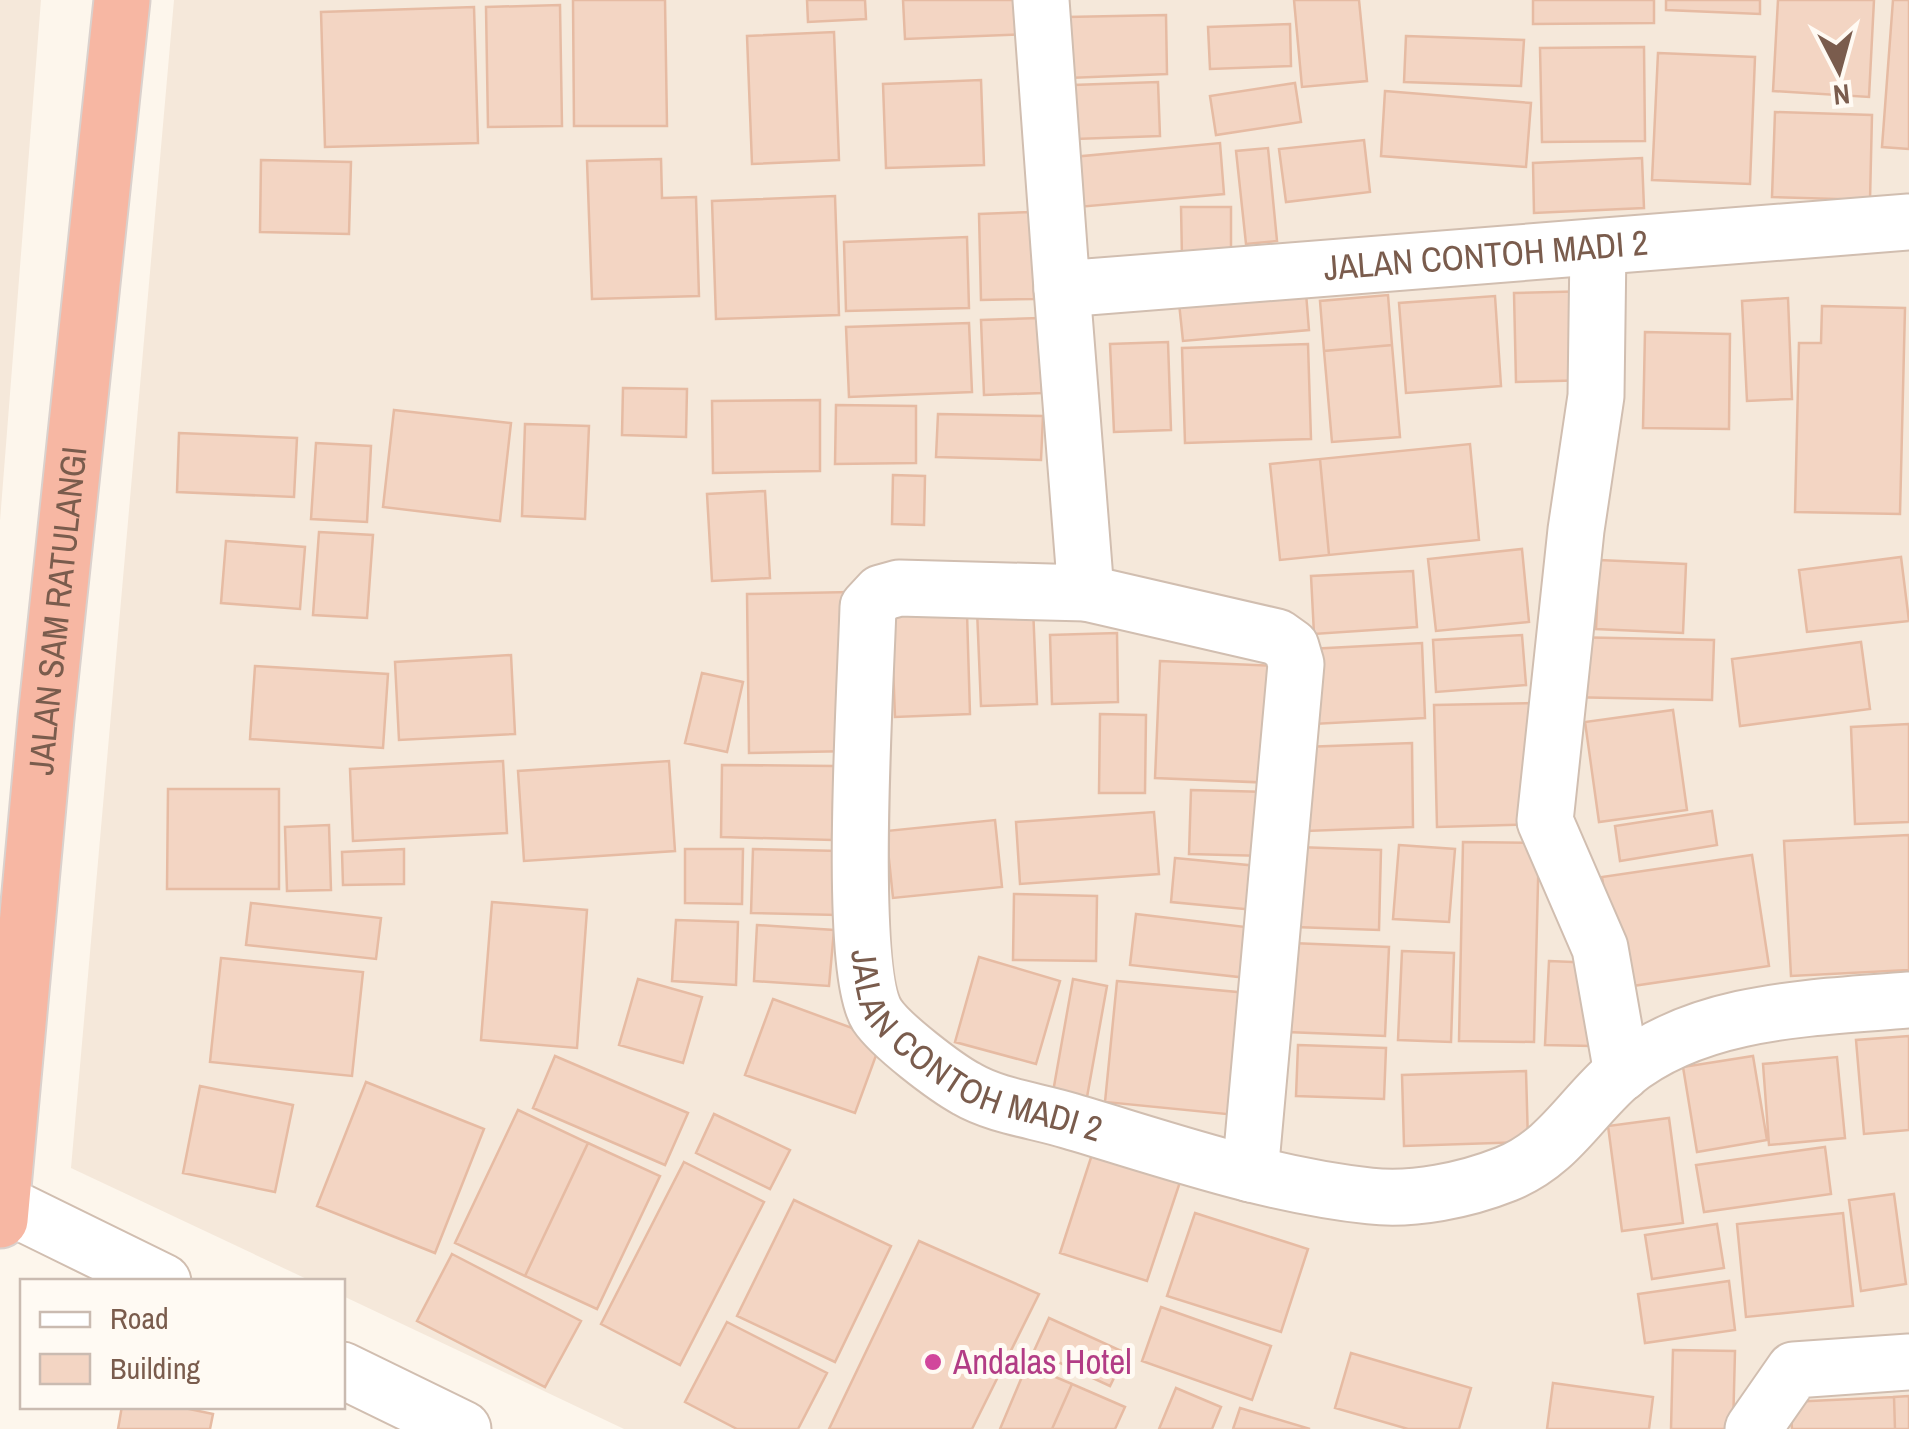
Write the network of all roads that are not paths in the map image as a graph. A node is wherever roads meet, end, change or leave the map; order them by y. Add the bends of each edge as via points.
1 (122, 0) edge
2 (1041, 0) edge
3 (1909, 222) edge
4 (1598, 247) junction
5 (1062, 289) junction
6 (1086, 593) junction
7 (1909, 1000) edge
8 (1622, 1073) junction
9 (1250, 1174) junction
10 (0, 1208) edge
11 (156, 1279) edge
12 (1909, 1362) edge
13 (345, 1371) edge
14 (463, 1429) edge
15 (1753, 1429) edge

1 - 10 highway, JALAN SAM RATULANGI
2 - 5 street
3 - 4 street, JALAN CONTOH MADI 2
4 - 5 street, JALAN CONTOH MADI 2
4 - 8 street via 1596,396 1545,821 1600,948
5 - 6 street
6 - 9 street via 1277,637 1291,647 1296,664
6 - 9 street, JALAN CONTOH MADI 2 via 898,588 880,593 868,608 861,887 868,988 878,1016 968,1090
7 - 8 street, JALAN CONTOH MADI 2 via 1785,1010 1710,1028
8 - 9 street, JALAN CONTOH MADI 2 via 1568,1134 1509,1174 1452,1190 1373,1197
10 - 11 street
12 - 15 street via 1794,1370
13 - 14 street

